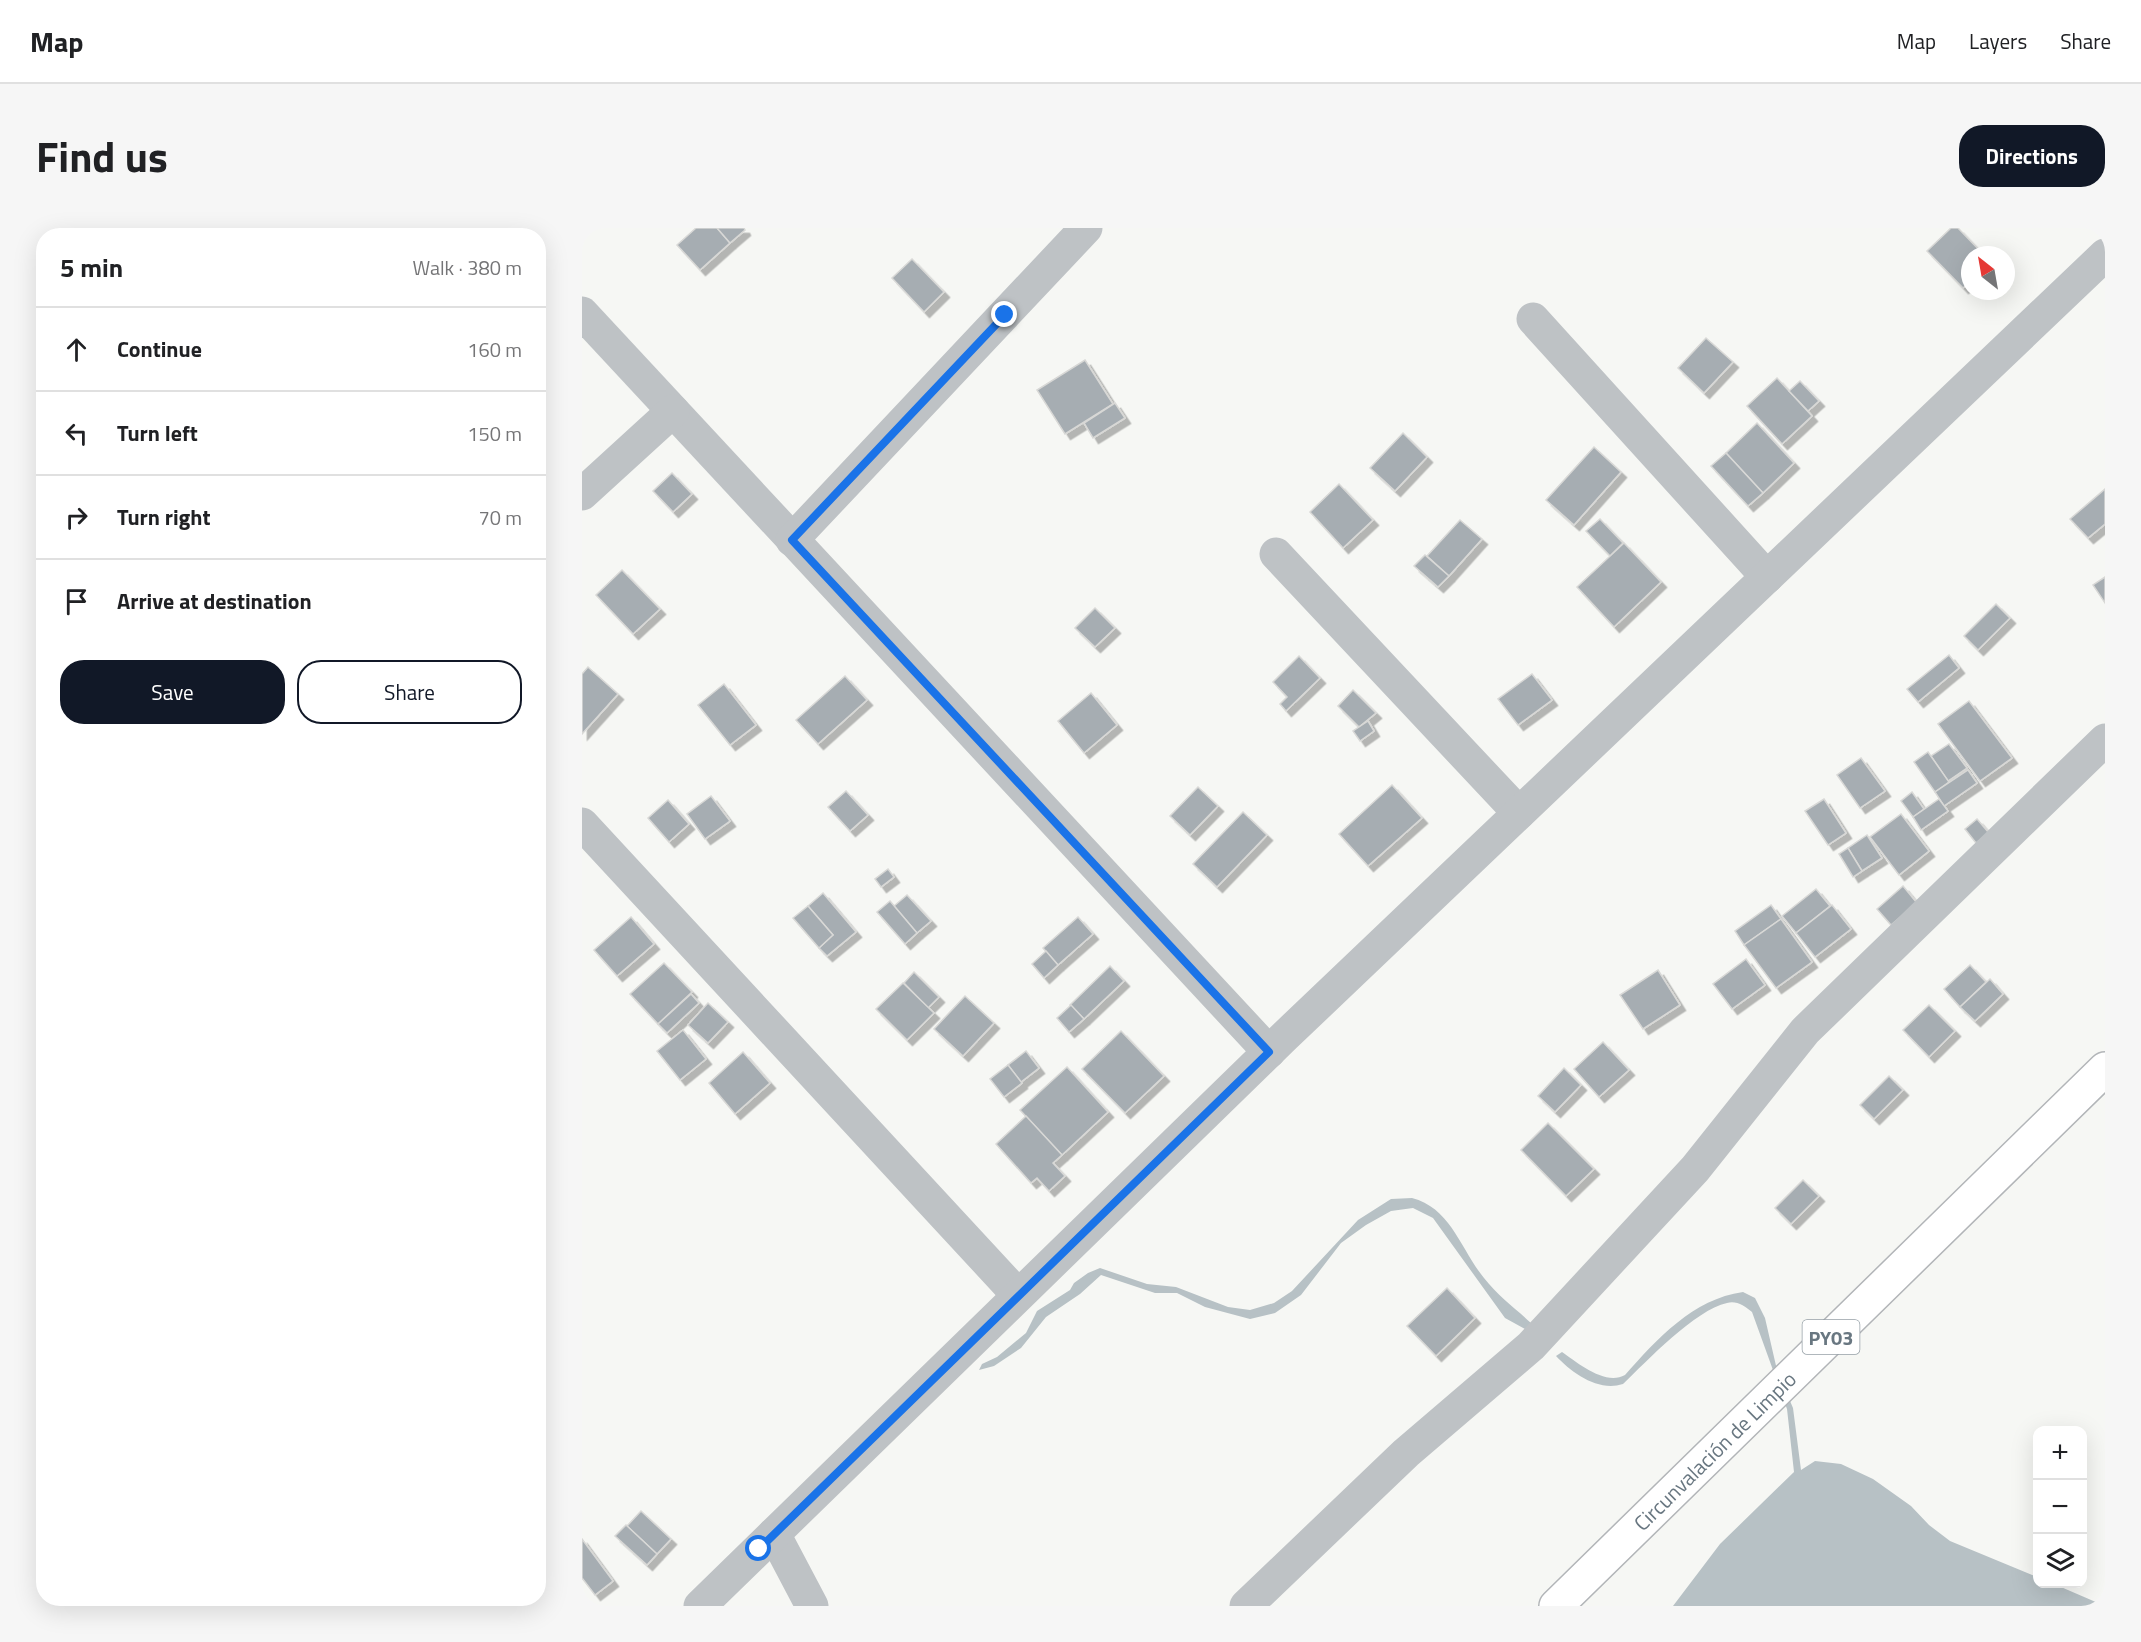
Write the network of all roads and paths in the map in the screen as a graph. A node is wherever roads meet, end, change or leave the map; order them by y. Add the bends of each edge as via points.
1 (1086, 228) edge
2 (2105, 255) edge
3 (582, 313) edge
4 (1533, 319) dead end
5 (674, 411) junction
6 (582, 494) edge
7 (792, 540) junction
8 (1276, 554) dead end
9 (1767, 577) junction
10 (2105, 740) edge
11 (1519, 813) junction
12 (582, 824) edge
13 (1269, 1052) junction
14 (2105, 1069) edge
15 (1018, 1295) junction
16 (774, 1534) junction
17 (700, 1606) edge
18 (812, 1606) edge
19 (1246, 1606) edge
20 (1556, 1606) edge

1 - 7 street
2 - 9 street
3 - 5 street
4 - 9 street
5 - 6 street
5 - 7 street
7 - 13 street
8 - 11 street
9 - 11 street
10 - 19 street via 1805,1031 1695,1169 1531,1346 1406,1453
11 - 13 street
12 - 15 street
13 - 15 street
14 - 20 highway, Circunvalación de Limpio / PY03
15 - 16 street
16 - 17 street
16 - 18 street

